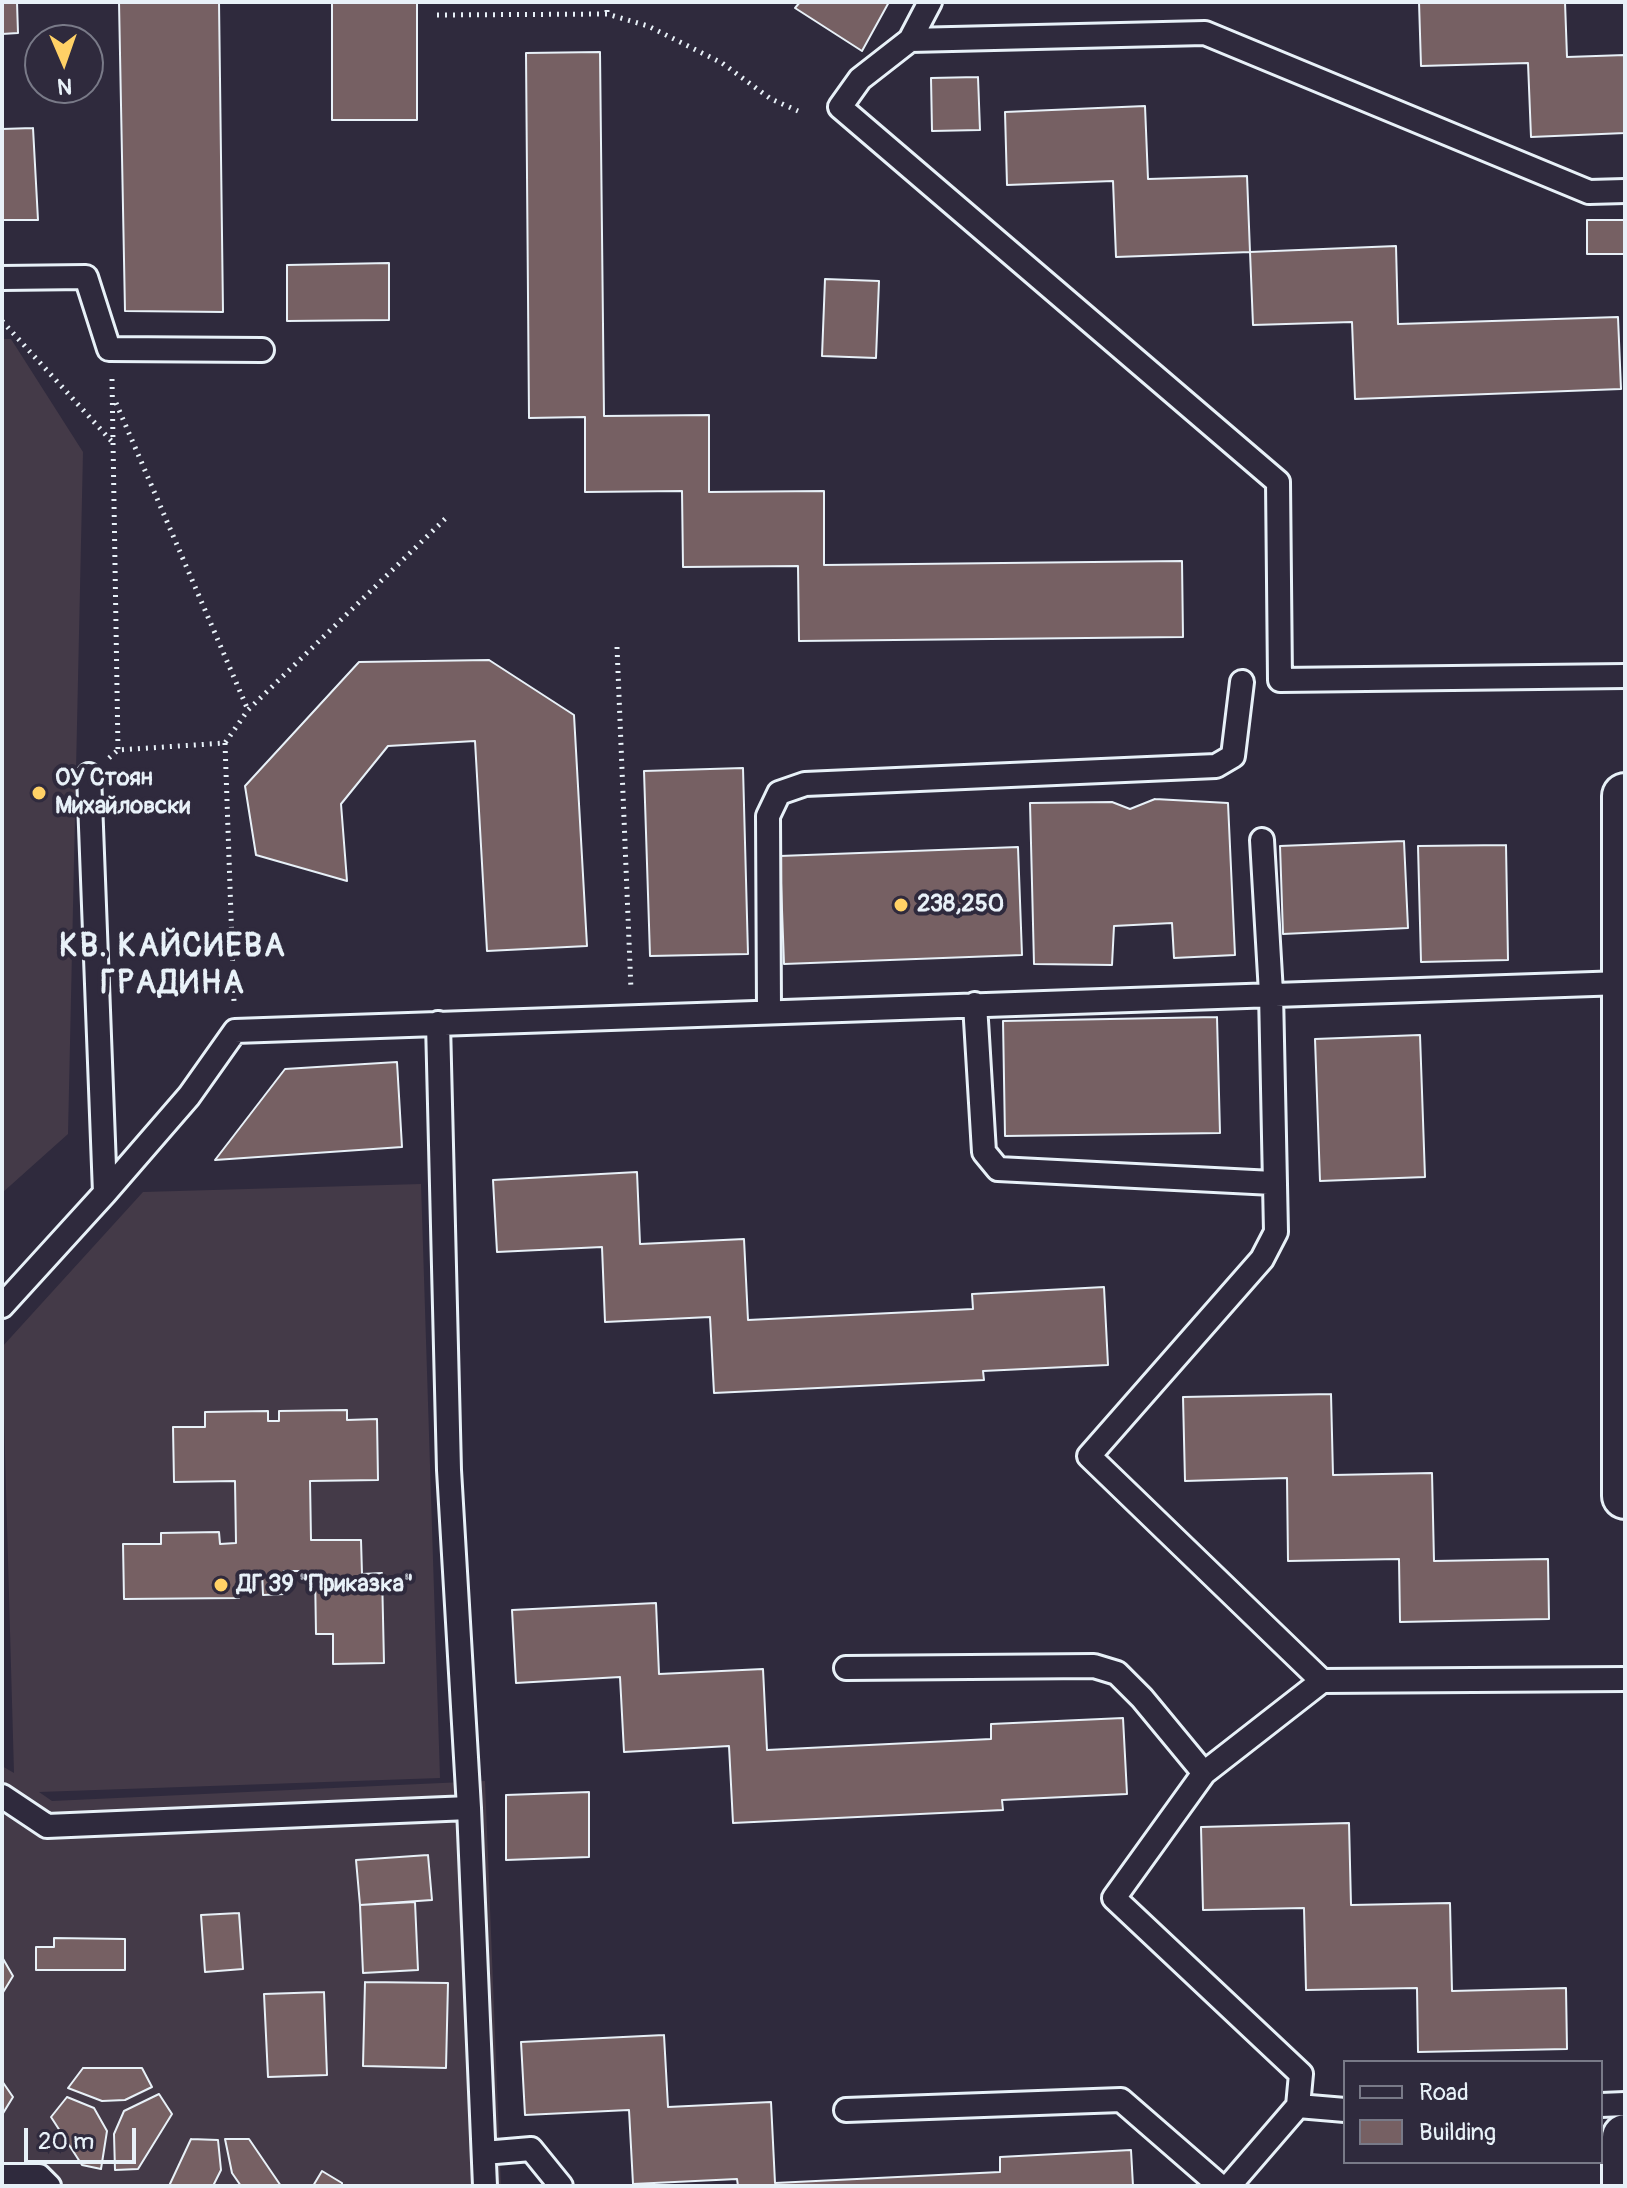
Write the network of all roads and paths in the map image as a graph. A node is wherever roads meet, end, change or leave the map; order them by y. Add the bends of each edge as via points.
1 (607, 2) edge
2 (930, 2) edge
3 (607, 14) junction
4 (437, 15) dead end
5 (910, 40) junction
6 (798, 111) dead end
7 (1625, 191) edge
8 (2, 278) edge
9 (2, 321) edge
10 (109, 349) junction
11 (262, 350) dead end
12 (114, 399) junction
13 (116, 445) junction
14 (446, 518) dead end
15 (617, 647) dead end
16 (1625, 676) edge
17 (1242, 682) dead end
18 (248, 710) junction
19 (225, 743) junction
20 (118, 750) junction
21 (89, 775) joint
22 (1625, 796) edge
23 (1262, 840) dead end
24 (1622, 983) junction
25 (1271, 993) junction
26 (975, 1004) junction
27 (769, 1010) junction
28 (632, 1015) junction
29 (438, 1023) junction
30 (235, 1031) junction
31 (1273, 1183) junction
32 (105, 1193) junction
33 (2, 1306) edge
34 (1625, 1496) edge
35 (846, 1668) dead end
36 (1625, 1679) edge
37 (1322, 1681) junction
38 (1204, 1773) junction
39 (2, 1796) edge
40 (469, 1808) junction
41 (1625, 2104) edge
42 (1603, 2105) edge
43 (1298, 2106) junction
44 (846, 2110) dead end
45 (1343, 2110) edge
46 (1625, 2137) edge
47 (484, 2153) junction
48 (2, 2176) edge
49 (49, 2186) edge
50 (485, 2186) edge
51 (561, 2186) edge
52 (1220, 2186) edge
53 (1229, 2186) edge
54 (1625, 2186) edge

1 - 3 path
2 - 5 lane
3 - 4 path
3 - 6 path via 648,26 722,63 771,99
5 - 7 lane via 1205,33 1589,192
5 - 16 lane via 860,79 840,107 1278,482 1280,680
8 - 10 lane via 86,277
9 - 13 path
10 - 11 lane
10 - 12 path
12 - 13 path
12 - 18 path
13 - 20 path
14 - 18 path
15 - 28 path
17 - 27 lane via 1233,756 1216,766 805,784 779,793 768,816
18 - 19 path
19 - 20 path
19 - 30 path
20 - 21 path
21 - 32 lane
22 - 24 street
23 - 25 lane
24 - 25 lane
24 - 34 street
25 - 26 lane
25 - 31 lane
26 - 27 lane
26 - 31 lane via 984,1152 998,1169
27 - 28 lane
28 - 29 lane
29 - 30 lane
29 - 40 lane via 449,1470
30 - 32 lane via 189,1096
31 - 37 lane via 1276,1232 1262,1259 1089,1456
32 - 33 lane
35 - 38 lane via 1094,1666 1117,1673
36 - 37 lane
37 - 38 lane
38 - 43 lane via 1114,1898 1301,2074
39 - 40 lane via 47,1826
40 - 47 lane
41 - 42 lane
43 - 45 lane
43 - 53 lane
44 - 52 lane via 1121,2100
46 - 54 street
47 - 50 lane
47 - 51 lane via 531,2149
48 - 49 lane via 39,2176

